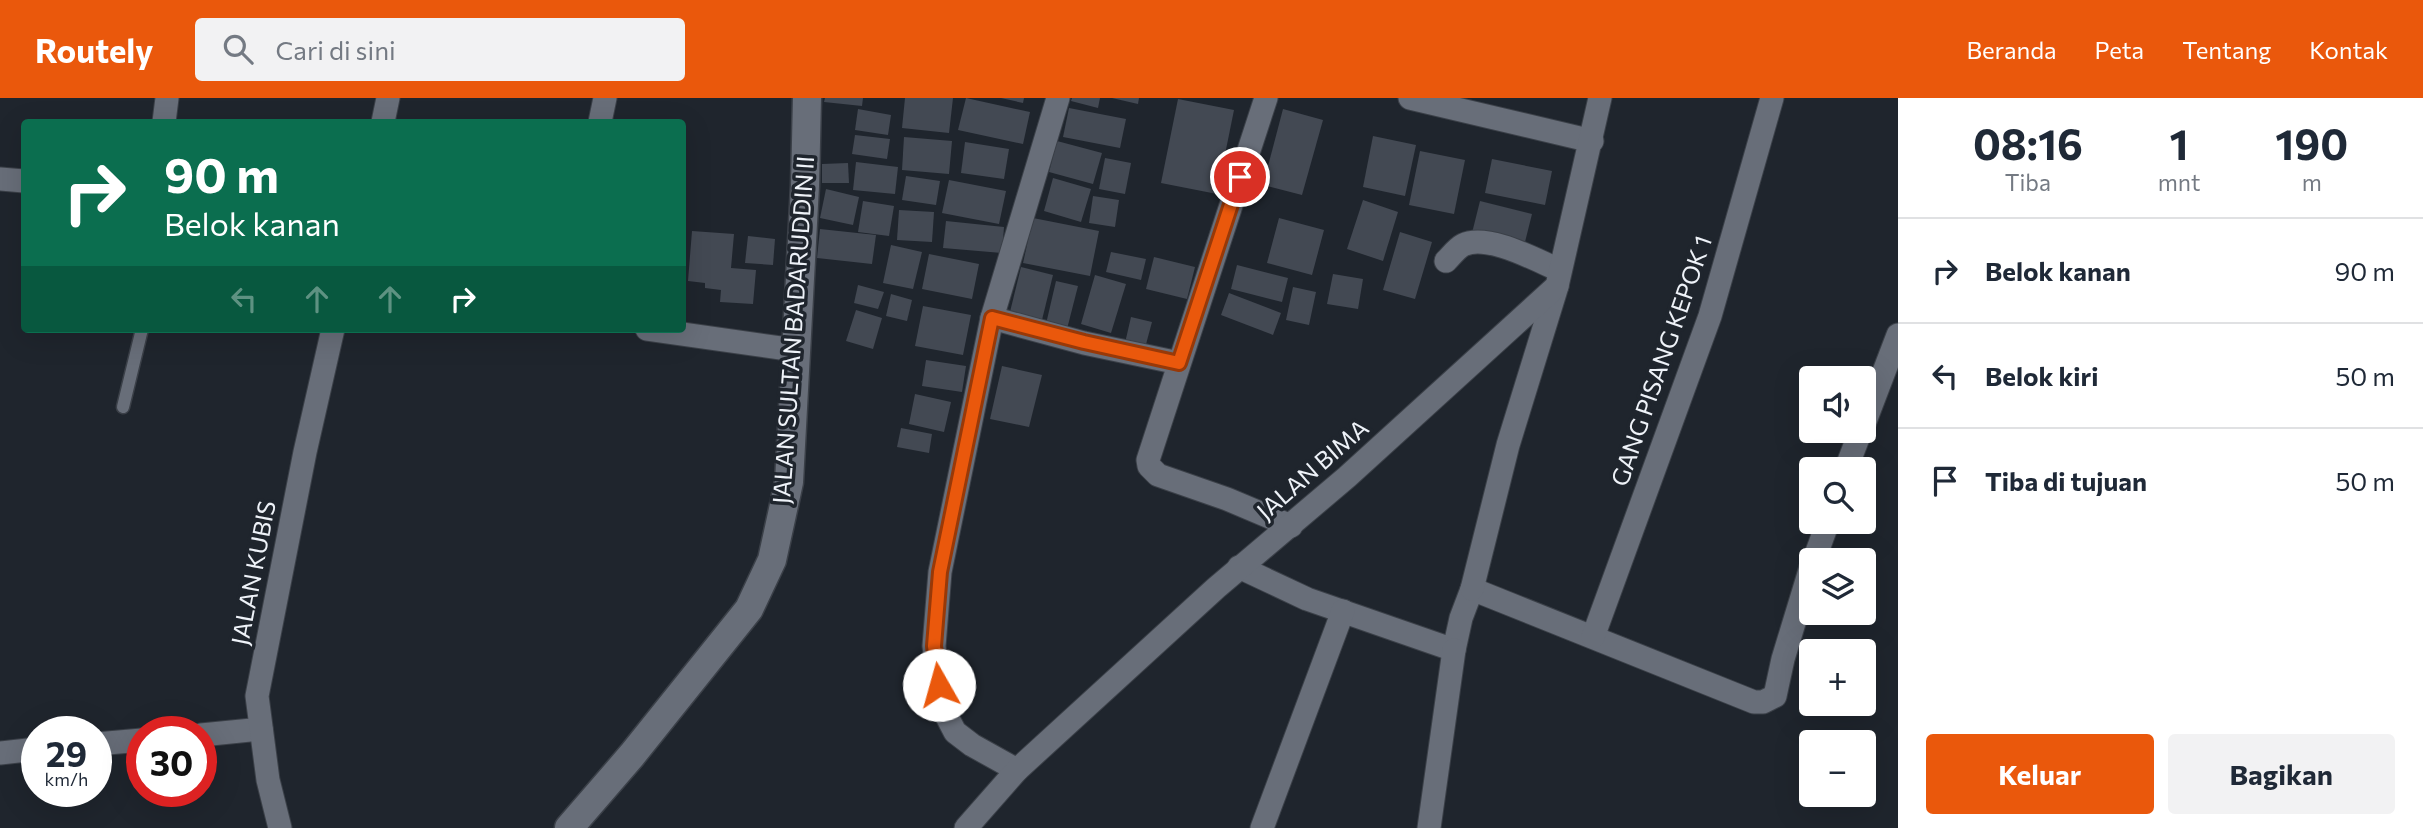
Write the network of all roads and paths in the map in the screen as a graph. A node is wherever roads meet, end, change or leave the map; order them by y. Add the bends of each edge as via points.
1 (167, 98) edge
2 (388, 98) edge
3 (605, 98) edge
4 (807, 98) edge
5 (1058, 98) edge
6 (1266, 98) edge
7 (1410, 98) edge
8 (1772, 98) edge
9 (1602, 100) edge
10 (164, 119) edge
11 (384, 119) edge
12 (601, 119) edge
13 (1592, 141) junction
14 (0, 179) edge
15 (21, 181) edge
16 (1446, 261) dead end
17 (1558, 278) junction
18 (992, 318) junction
19 (141, 333) edge
20 (332, 333) edge
21 (675, 333) edge
22 (1898, 335) edge
23 (796, 350) junction
24 (1179, 363) junction
25 (1876, 393) edge
26 (123, 407) dead end
27 (1291, 526) junction
28 (1239, 567) junction
29 (1472, 589) junction
30 (1799, 606) edge
31 (1343, 611) junction
32 (1593, 637) junction
33 (1454, 650) junction
34 (261, 729) junction
35 (217, 733) edge
36 (21, 750) edge
37 (0, 752) edge
38 (1017, 771) junction
39 (971, 827) edge
40 (280, 828) edge
41 (569, 828) edge
42 (1262, 828) edge
43 (1429, 828) edge

1 - 10 street
2 - 11 street
3 - 12 street
4 - 23 street, JALAN SULTAN BADARUDDIN II
5 - 18 street
6 - 24 street
7 - 13 street
8 - 32 street, GANG PISANG KEPOK 1 via 1710,316
9 - 13 street
13 - 17 street
14 - 15 street
16 - 17 street via 1462,245 1480,242 1504,247
17 - 27 street, JALAN BIMA
17 - 29 street via 1507,445
18 - 24 street
18 - 38 street via 940,572 934,646 941,705 955,732
19 - 26 lane
20 - 34 street, JALAN KUBIS via 257,696
21 - 23 street
22 - 25 street
23 - 41 street, JALAN SULTAN BADARUDDIN II via 789,482 772,560 749,608
24 - 27 street via 1148,460 1151,468 1158,475
27 - 28 street, JALAN BIMA
28 - 31 street
28 - 38 street, JALAN BIMA
29 - 32 street
29 - 33 street
30 - 32 street via 1775,696 1754,702
31 - 33 street
31 - 42 street
33 - 43 street
34 - 35 street
34 - 40 street, JALAN KUBIS
36 - 37 street
38 - 39 street, JALAN BIMA

